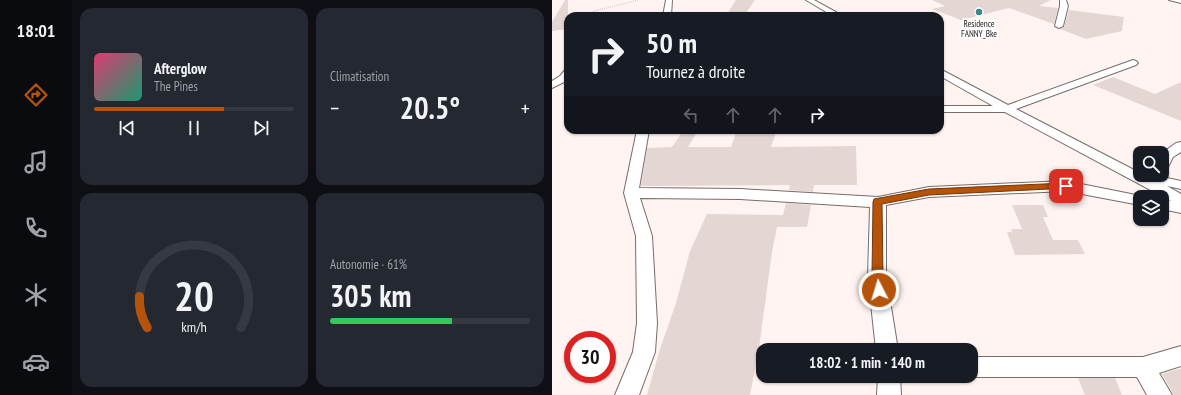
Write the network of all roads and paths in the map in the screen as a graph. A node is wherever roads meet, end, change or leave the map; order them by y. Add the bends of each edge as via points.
1 (639, 0) edge
2 (669, 0) edge
3 (809, 0) edge
4 (1063, 0) edge
5 (1172, 0) edge
6 (1181, 1) edge
7 (594, 12) edge
8 (667, 12) edge
9 (832, 12) edge
10 (1059, 26) dead end
11 (1133, 63) dead end
12 (944, 74) edge
13 (564, 78) edge
14 (552, 85) edge
15 (944, 109) edge
16 (1007, 109) junction
17 (642, 134) edge
18 (1181, 146) edge
19 (1169, 154) edge
20 (1160, 183) junction
21 (1181, 185) edge
22 (631, 193) junction
23 (1133, 199) edge
24 (1181, 200) edge
25 (878, 202) junction
26 (1169, 205) edge
27 (1181, 208) edge
28 (886, 343) edge
29 (1181, 356) edge
30 (978, 367) edge
31 (1143, 367) junction
32 (889, 383) edge
33 (627, 395) edge
34 (889, 395) edge
35 (1160, 395) edge

1 - 7 path
2 - 8 street
3 - 9 street
4 - 10 street
5 - 6 street
11 - 16 street
12 - 16 street
13 - 14 street
15 - 16 street
16 - 20 street
17 - 22 street
18 - 19 street
20 - 21 street
20 - 24 street
22 - 25 street via 740,194
22 - 33 street via 644,236 647,323 644,352
23 - 25 street via 1066,186 929,192
25 - 28 street via 877,276
26 - 27 street
29 - 31 street
30 - 31 street
31 - 35 street
32 - 34 street

